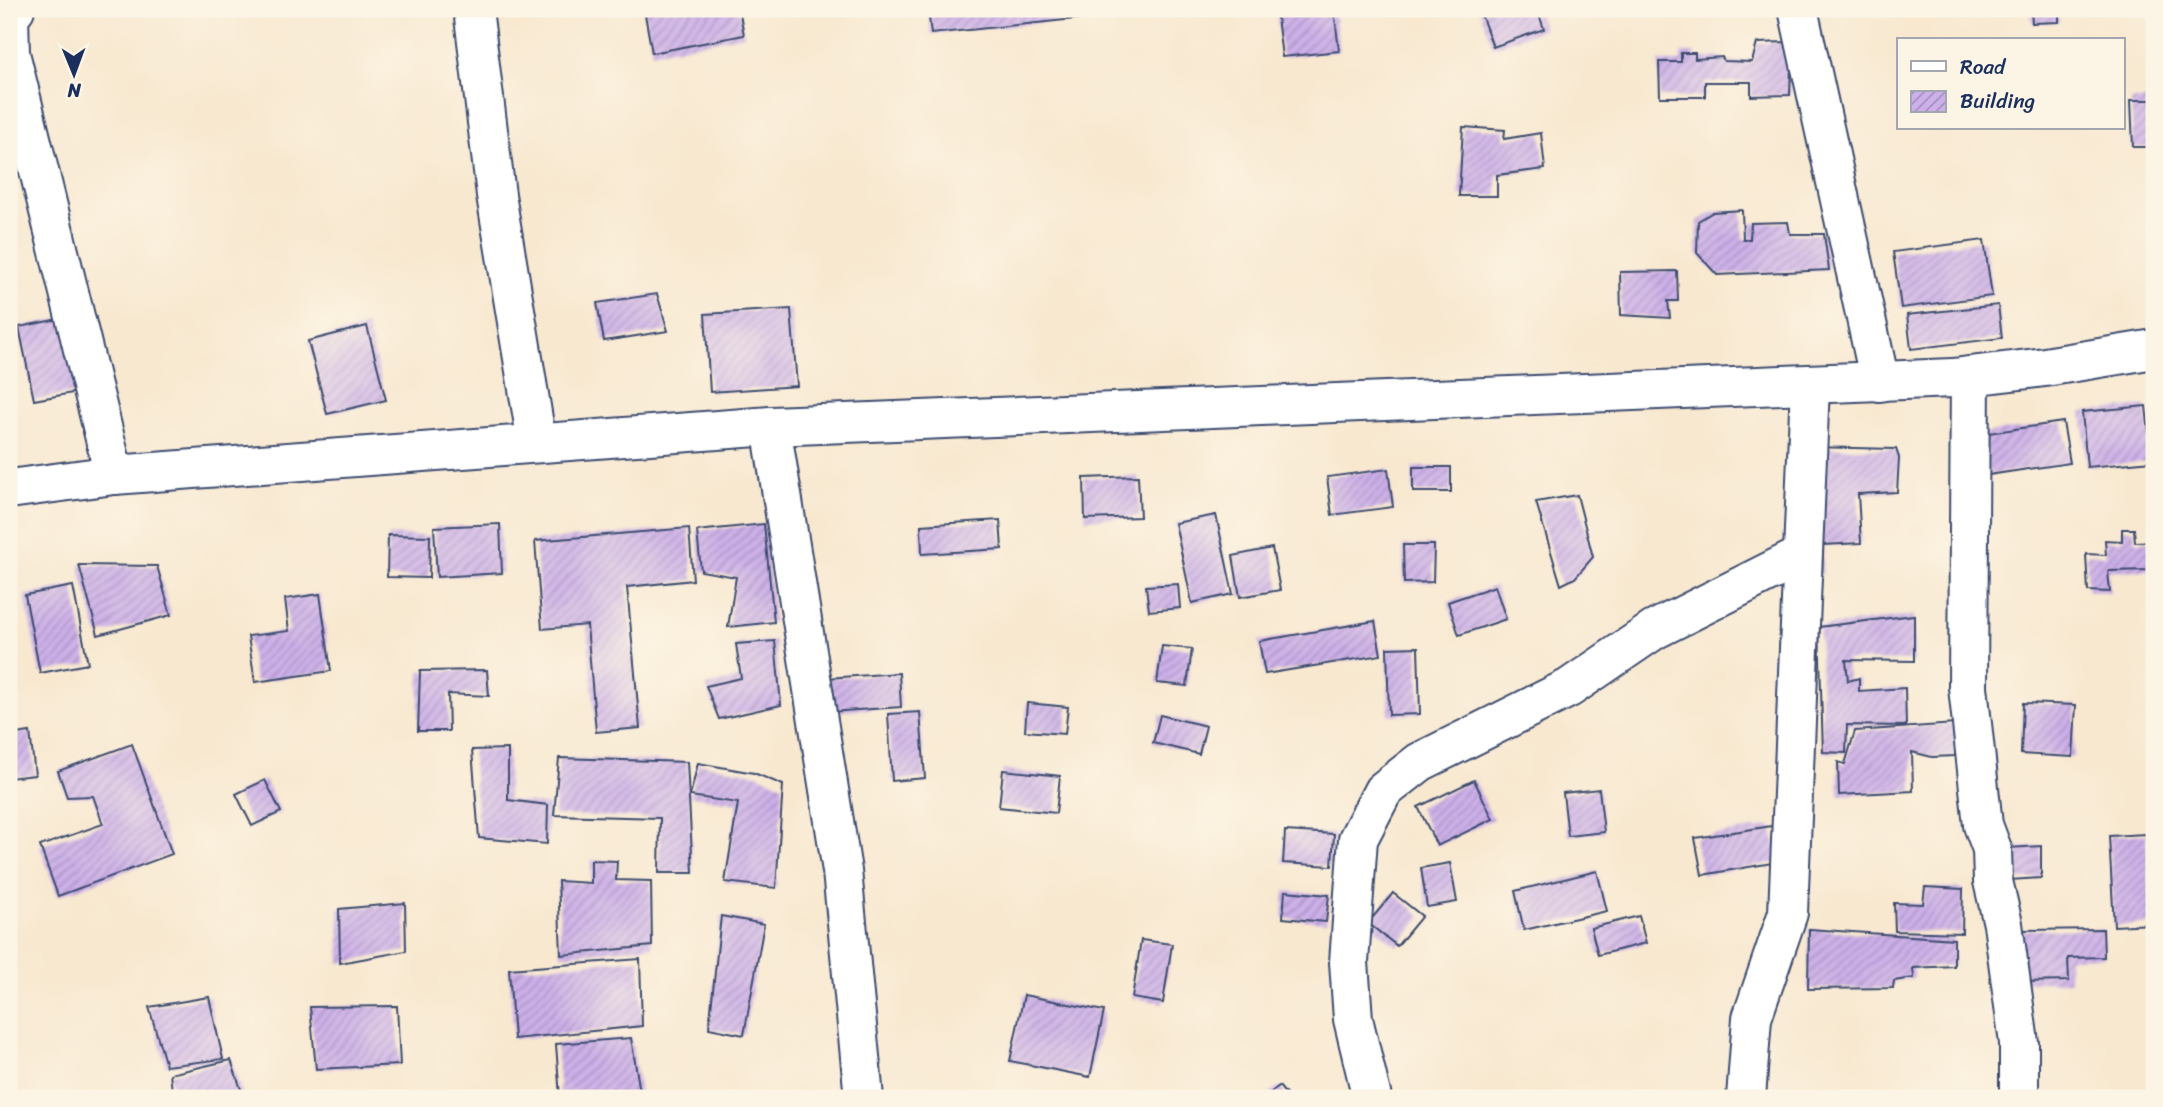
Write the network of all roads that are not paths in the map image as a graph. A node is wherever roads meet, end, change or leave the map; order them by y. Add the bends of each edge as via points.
1 (15, 9) edge
2 (473, 9) edge
3 (1798, 9) edge
4 (2154, 349) edge
5 (1969, 376) junction
6 (1880, 382) junction
7 (1810, 386) junction
8 (772, 426) junction
9 (537, 443) junction
10 (114, 475) junction
11 (9, 489) edge
12 (1801, 556) junction
13 (864, 1098) edge
14 (1372, 1098) edge
15 (1746, 1098) edge
16 (2018, 1098) edge

1 - 10 street via 9,16 10,54
2 - 9 street via 496,195
3 - 6 street
4 - 5 street
5 - 6 street
5 - 16 street via 1968,687 1983,825 1992,849 2019,1043
6 - 7 street
7 - 8 street
7 - 12 street
8 - 9 street
8 - 13 street via 842,871
9 - 10 street
10 - 11 street
12 - 14 street via 1654,630 1569,688 1420,762 1382,792 1358,839 1349,962 1353,1019
12 - 15 street via 1788,913 1752,1018

